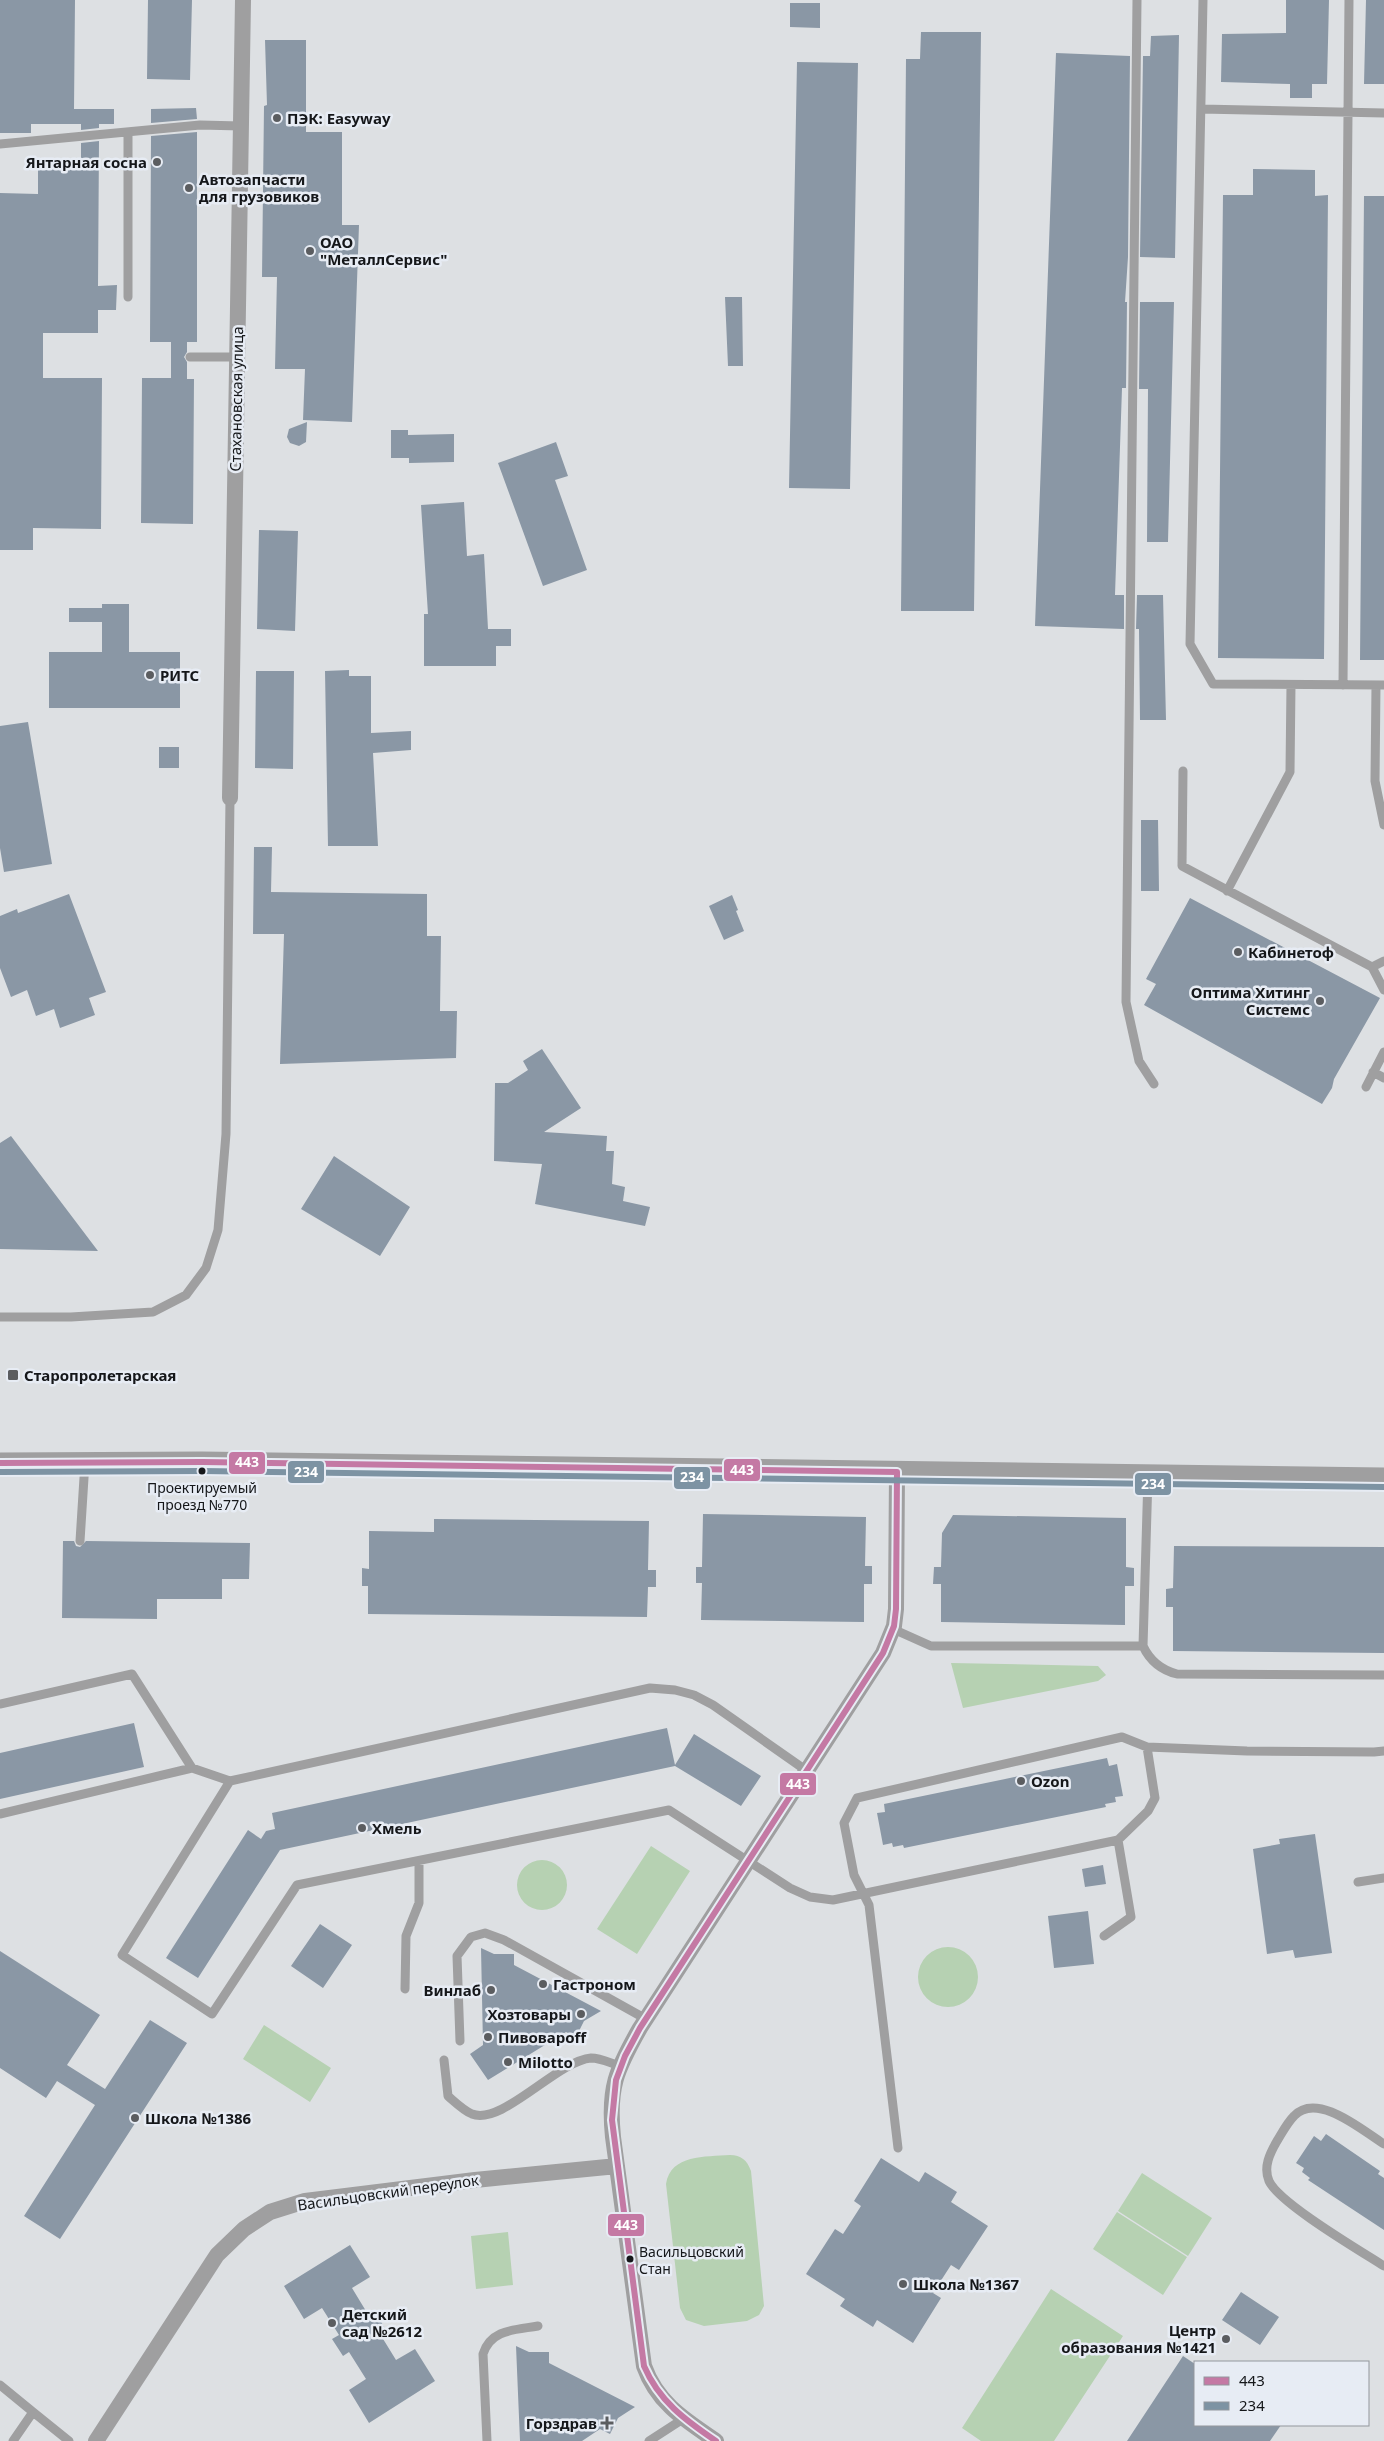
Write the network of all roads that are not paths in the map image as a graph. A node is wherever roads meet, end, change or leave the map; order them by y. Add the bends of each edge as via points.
1 (242, 0) edge
2 (1137, 0) edge
3 (1204, 0) edge
4 (1349, 0) edge
5 (1201, 109) junction
6 (1348, 112) junction
7 (1384, 113) edge
8 (240, 126) junction
9 (128, 134) junction
10 (0, 144) edge
11 (128, 298) dead end
12 (190, 357) dead end
13 (237, 357) junction
14 (1291, 685) junction
15 (1343, 685) junction
16 (1380, 685) edge
17 (1183, 771) dead end
18 (230, 798) joint
19 (1384, 825) edge
20 (1227, 891) junction
21 (1384, 961) edge
22 (1372, 967) junction
23 (1384, 990) edge
24 (1384, 1052) edge
25 (1374, 1072) junction
26 (1384, 1078) edge
27 (1154, 1084) dead end
28 (1366, 1087) dead end
29 (0, 1317) edge
30 (0, 1462) edge
31 (85, 1462) junction
32 (897, 1472) junction
33 (1148, 1475) junction
34 (1384, 1478) edge
35 (80, 1541) dead end
36 (893, 1629) junction
37 (1143, 1646) junction
38 (1384, 1675) edge
39 (0, 1704) edge
40 (1148, 1747) junction
41 (1384, 1751) edge
42 (192, 1768) junction
43 (807, 1771) junction
44 (230, 1782) junction
45 (0, 1814) edge
46 (1118, 1840) junction
47 (419, 1861) junction
48 (749, 1861) junction
49 (1384, 1878) edge
50 (1358, 1882) dead end
51 (863, 1894) junction
52 (1104, 1936) dead end
53 (405, 1989) dead end
54 (646, 2019) junction
55 (460, 2041) dead end
56 (444, 2060) dead end
57 (620, 2066) junction
58 (1384, 2144) edge
59 (898, 2148) dead end
60 (617, 2166) junction
61 (1384, 2266) edge
62 (538, 2326) dead end
63 (0, 2386) edge
64 (33, 2412) junction
65 (683, 2419) junction
66 (13, 2441) edge
67 (68, 2441) edge
68 (96, 2441) edge
69 (487, 2441) edge
70 (649, 2441) edge
71 (716, 2441) edge

1 - 8 street, Стахановская улица
2 - 27 lane via 1126,1002 1139,1061
3 - 5 lane
4 - 6 lane
5 - 6 lane
5 - 14 lane via 1190,644 1213,684
6 - 7 lane
6 - 15 lane
8 - 9 lane via 200,125
8 - 13 street, Стахановская улица
9 - 10 lane
9 - 11 lane
12 - 13 lane
13 - 18 street, Стахановская улица
14 - 15 lane
14 - 20 lane via 1290,772
15 - 16 lane
16 - 19 lane via 1375,781
17 - 20 lane via 1182,866
18 - 29 lane via 226,1134 218,1230 206,1268 186,1295 153,1312
20 - 22 lane
21 - 22 lane
22 - 23 lane
24 - 25 lane
25 - 26 lane
25 - 28 lane
30 - 31 street
31 - 32 street
31 - 35 lane
32 - 33 street
32 - 36 street
33 - 34 street
33 - 37 lane
36 - 37 lane via 931,1646
36 - 43 street via 883,1654
37 - 38 lane via 1160,1667 1176,1674
39 - 42 lane via 132,1674
40 - 41 lane
40 - 46 lane via 1155,1798 1148,1811
40 - 51 lane via 1122,1737 856,1798 844,1823 854,1875
42 - 44 lane
42 - 45 lane
43 - 44 lane via 694,1694 650,1688
43 - 48 street
44 - 47 lane via 122,1955 212,2014 298,1885
46 - 51 lane
46 - 52 lane via 1131,1917
47 - 48 lane via 669,1810
47 - 53 lane via 420,1904 406,1936
48 - 51 lane via 810,1897 833,1900
48 - 54 street
49 - 50 lane
51 - 59 lane via 869,1906
54 - 55 lane via 504,1940 485,1933 471,1937 456,1956
54 - 57 street
56 - 57 lane via 448,2096 472,2114 482,2116 500,2110 578,2062 597,2058
57 - 60 street via 611,2099
58 - 61 lane via 1332,2112 1319,2107 1306,2108 1294,2115 1268,2159 1267,2170 1268,2180 1283,2198
60 - 65 street via 644,2366 655,2390
60 - 68 street, Васильцовский переулок via 305,2201 270,2212 244,2228 217,2255
62 - 69 lane via 504,2331 486,2344 482,2354
63 - 64 lane
64 - 66 lane
64 - 67 lane
65 - 70 lane
65 - 71 street

